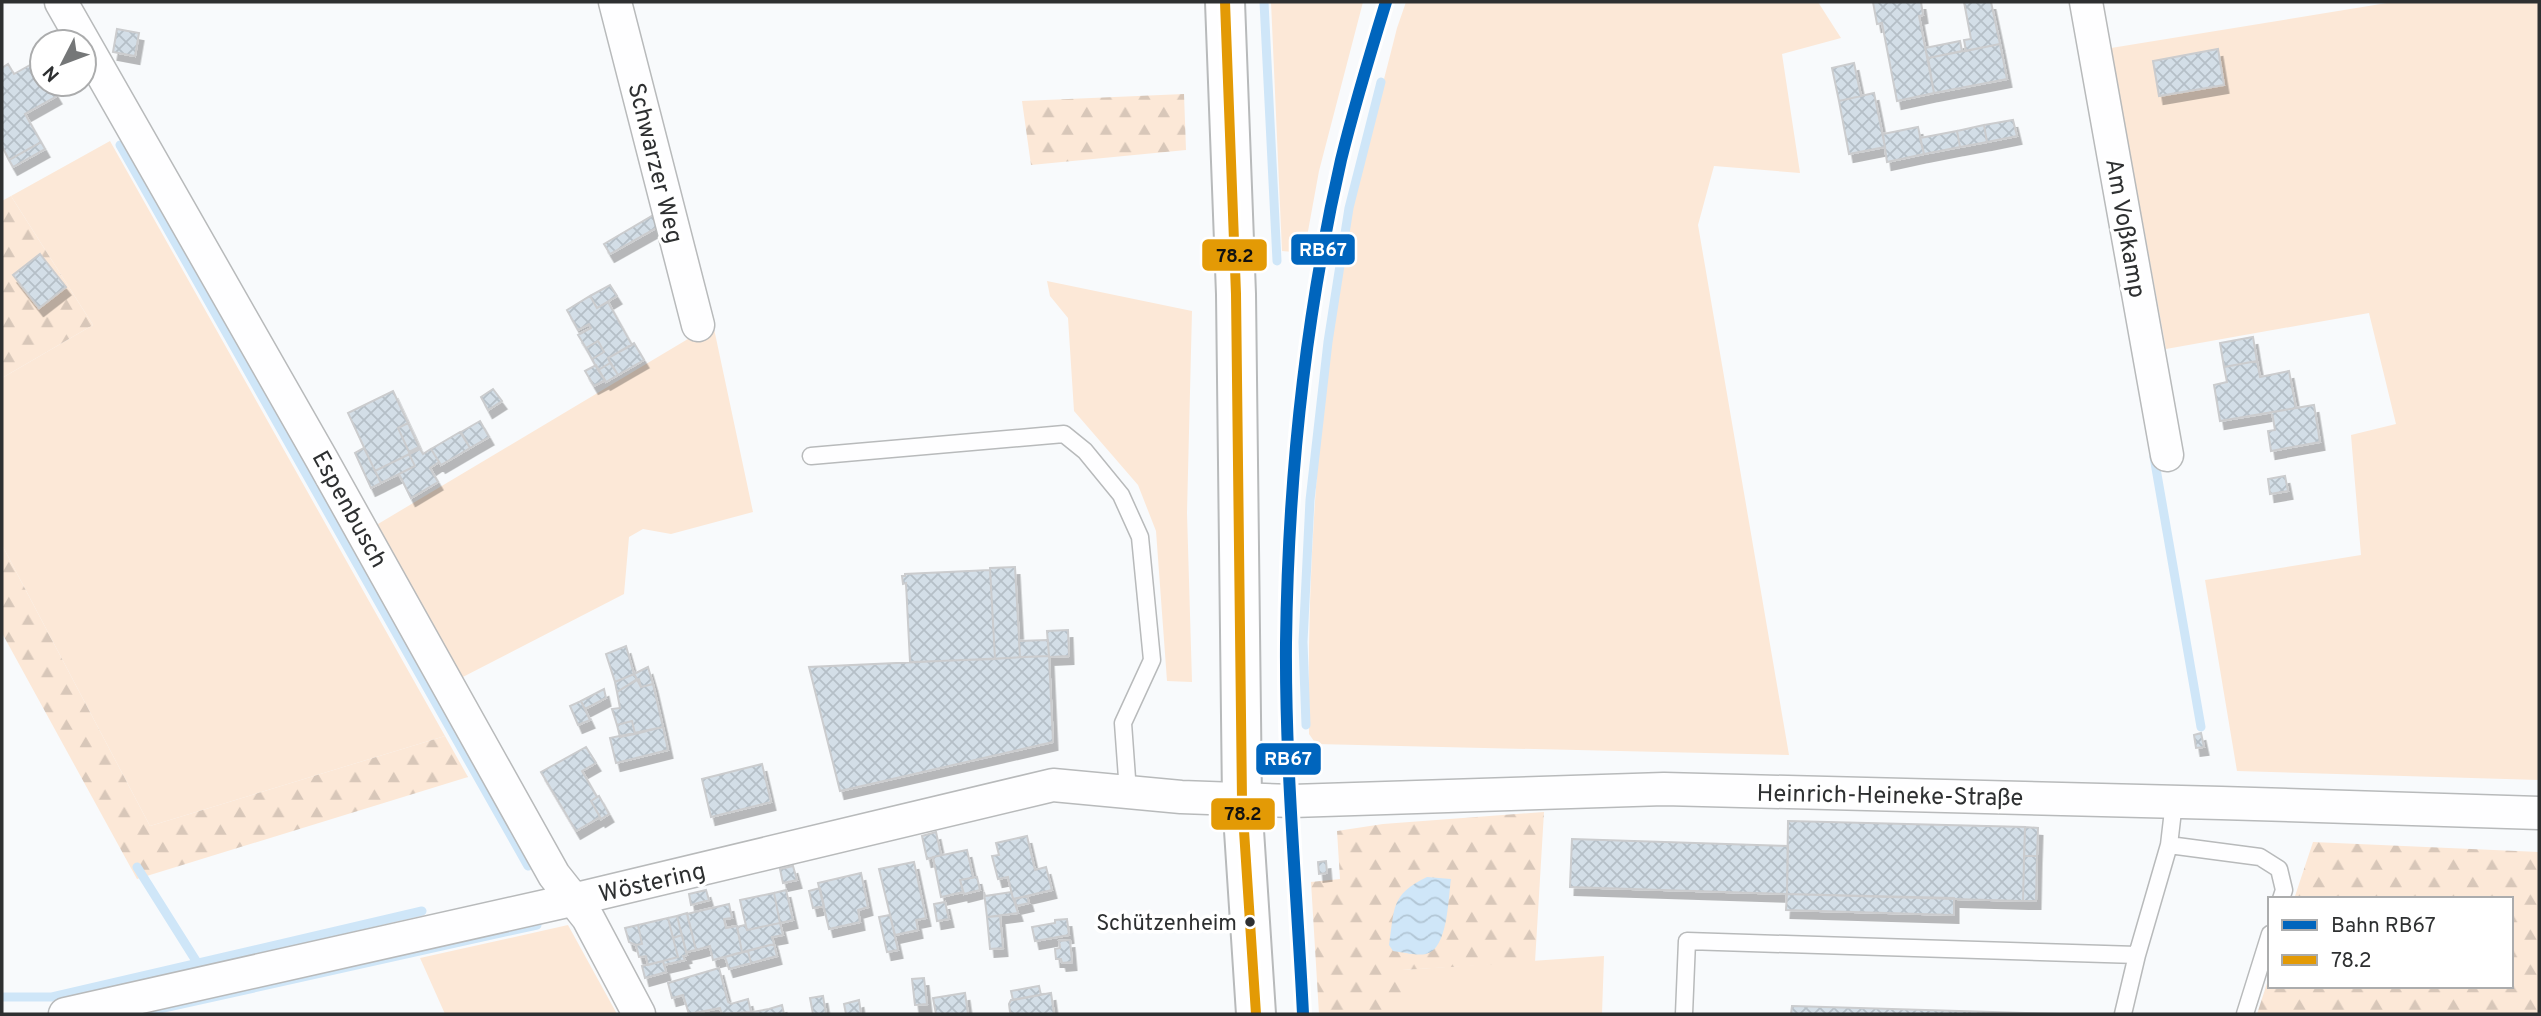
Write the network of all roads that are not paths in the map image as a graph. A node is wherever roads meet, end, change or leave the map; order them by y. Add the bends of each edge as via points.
1 (61, 2) edge
2 (615, 2) edge
3 (1225, 2) edge
4 (2086, 2) edge
5 (698, 325) dead end
6 (2167, 455) dead end
7 (810, 456) dead end
8 (1128, 792) junction
9 (1242, 800) junction
10 (2174, 802) junction
11 (2539, 813) edge
12 (2169, 845) junction
13 (2282, 897) edge
14 (572, 900) junction
15 (2268, 940) edge
16 (2137, 955) junction
17 (65, 1014) edge
18 (639, 1014) edge
19 (1256, 1014) edge
20 (1684, 1014) edge
21 (2123, 1014) edge
22 (2245, 1014) edge

1 - 14 street, Espenbusch
2 - 5 street, Schwarzer Weg
3 - 9 main road via 1236,294
4 - 6 street, Am Voßkamp
7 - 8 lane via 1064,434 1085,451 1121,495 1140,537 1152,660 1123,723
8 - 9 street, Wöstering
8 - 14 street, Wöstering via 1053,785
9 - 10 street, Heinrich-Heineke-Straße via 1664,789
9 - 19 main road
10 - 11 street, Heinrich-Heineke-Straße
10 - 12 lane
12 - 13 lane via 2260,857 2279,869
12 - 16 lane
14 - 17 street, Wöstering
14 - 18 street, Espenbusch via 588,918
15 - 22 lane
16 - 20 lane via 1687,941
16 - 21 lane

